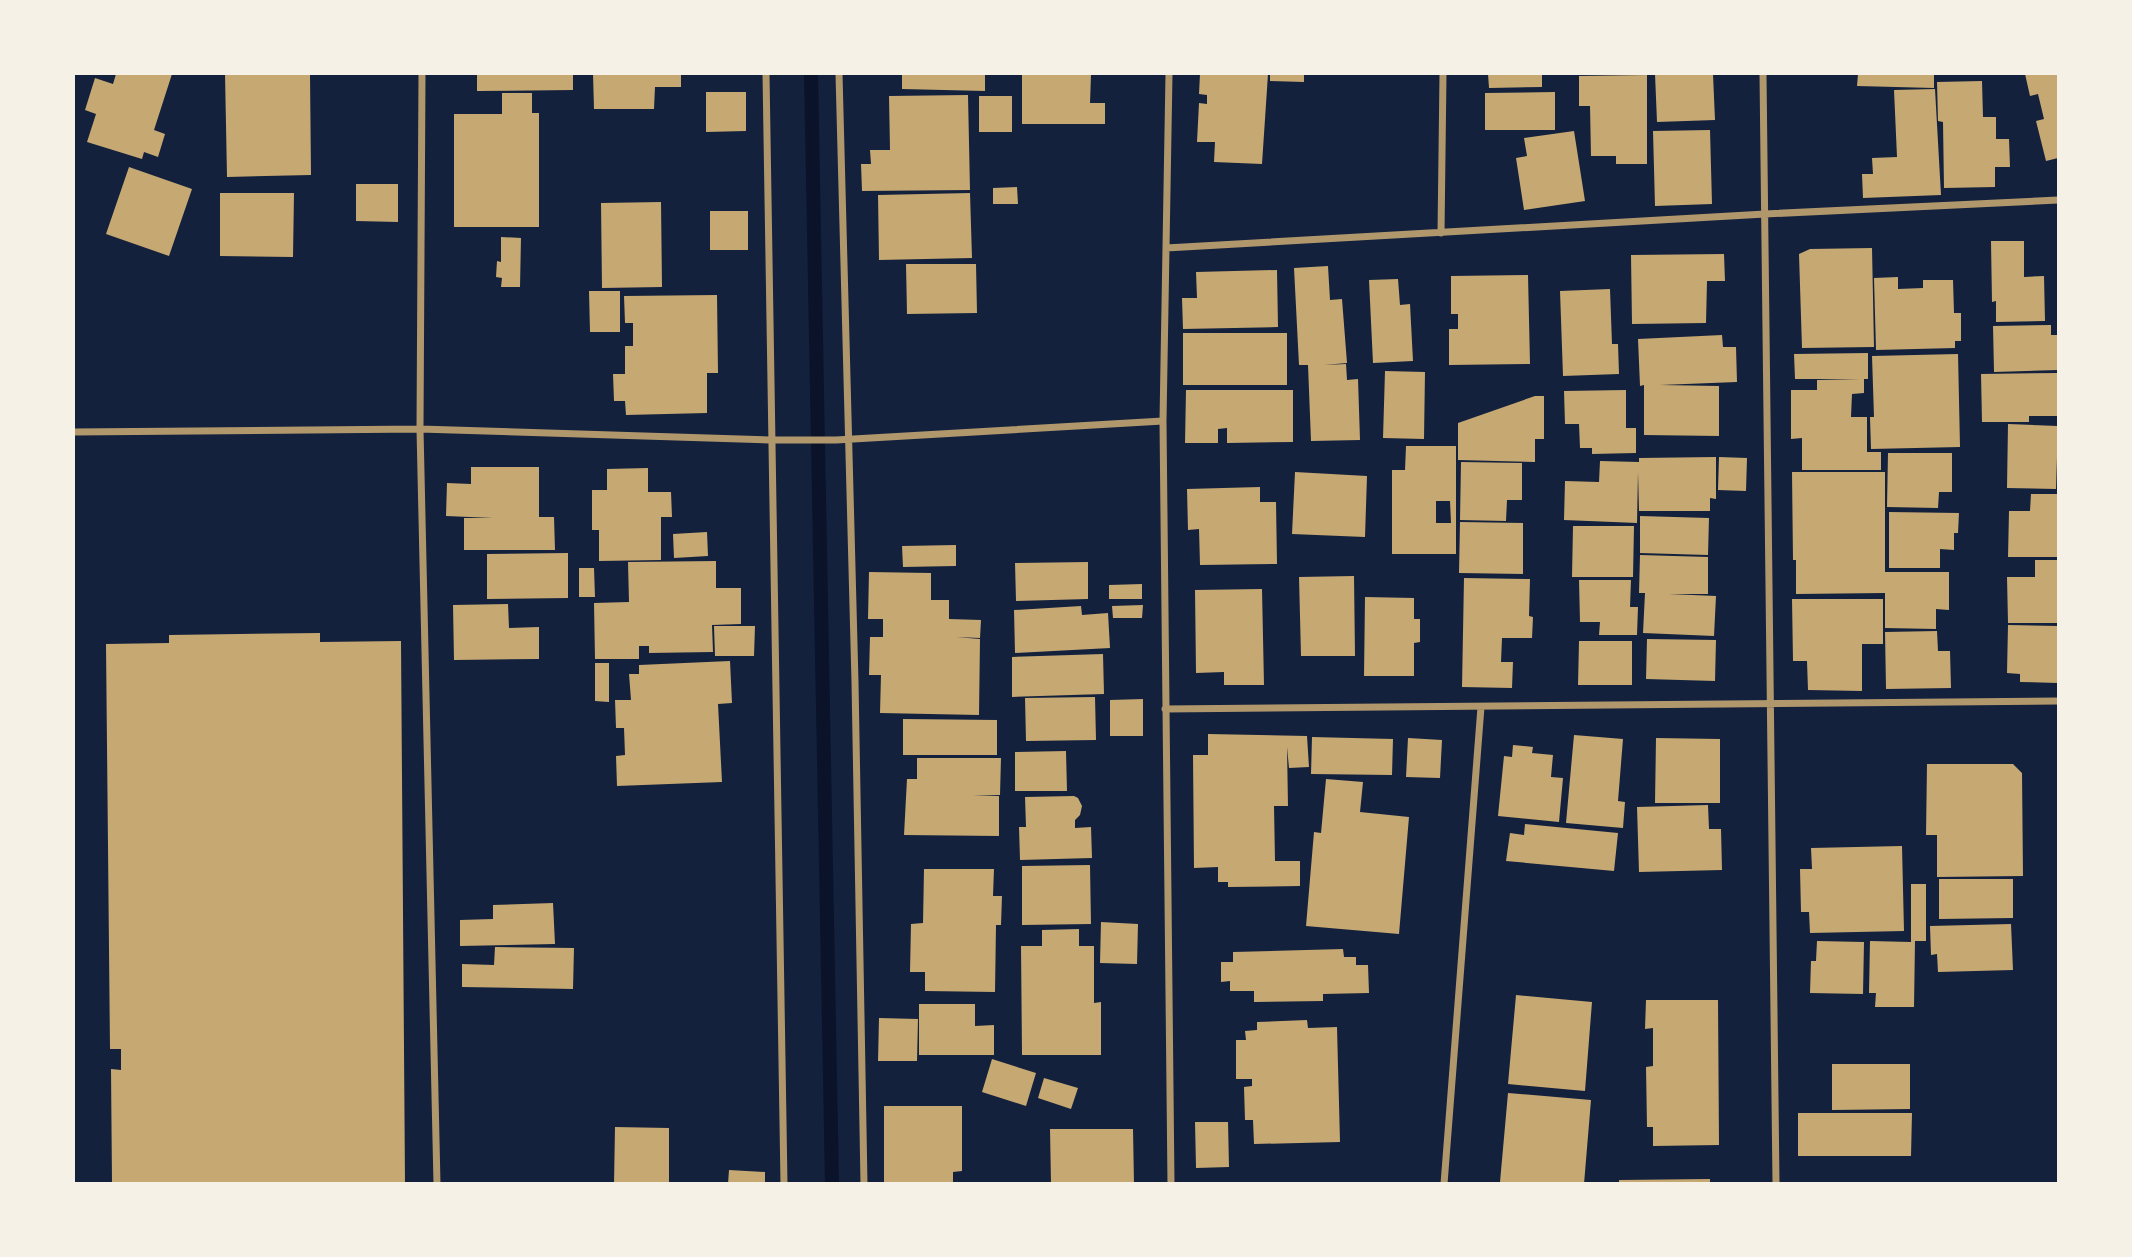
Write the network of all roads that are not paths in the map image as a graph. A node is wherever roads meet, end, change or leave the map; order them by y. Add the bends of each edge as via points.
1 (422, 74) edge
2 (766, 74) edge
3 (839, 74) edge
4 (1170, 74) edge
5 (1443, 74) edge
6 (1763, 74) edge
7 (2059, 200) edge
8 (1765, 214) junction
9 (1441, 233) junction
10 (1166, 248) junction
11 (1163, 421) junction
12 (420, 429) junction
13 (74, 432) edge
14 (848, 439) junction
15 (770, 440) junction
16 (2059, 701) edge
17 (1770, 704) junction
18 (1481, 707) junction
19 (1165, 709) junction
20 (436, 1184) edge
21 (784, 1184) edge
22 (864, 1184) edge
23 (1171, 1184) edge
24 (1444, 1184) edge
25 (1776, 1184) edge

1 - 12 street
2 - 15 street
3 - 14 street
4 - 10 street
5 - 9 street
6 - 8 street
7 - 8 street
8 - 9 street
8 - 17 street
9 - 10 street
10 - 11 street
11 - 14 street
11 - 19 street
12 - 13 street
12 - 15 street
12 - 20 street
14 - 15 street
14 - 22 street
15 - 21 street
16 - 17 street
17 - 18 street
17 - 25 street
18 - 19 street
18 - 24 street
19 - 23 street

